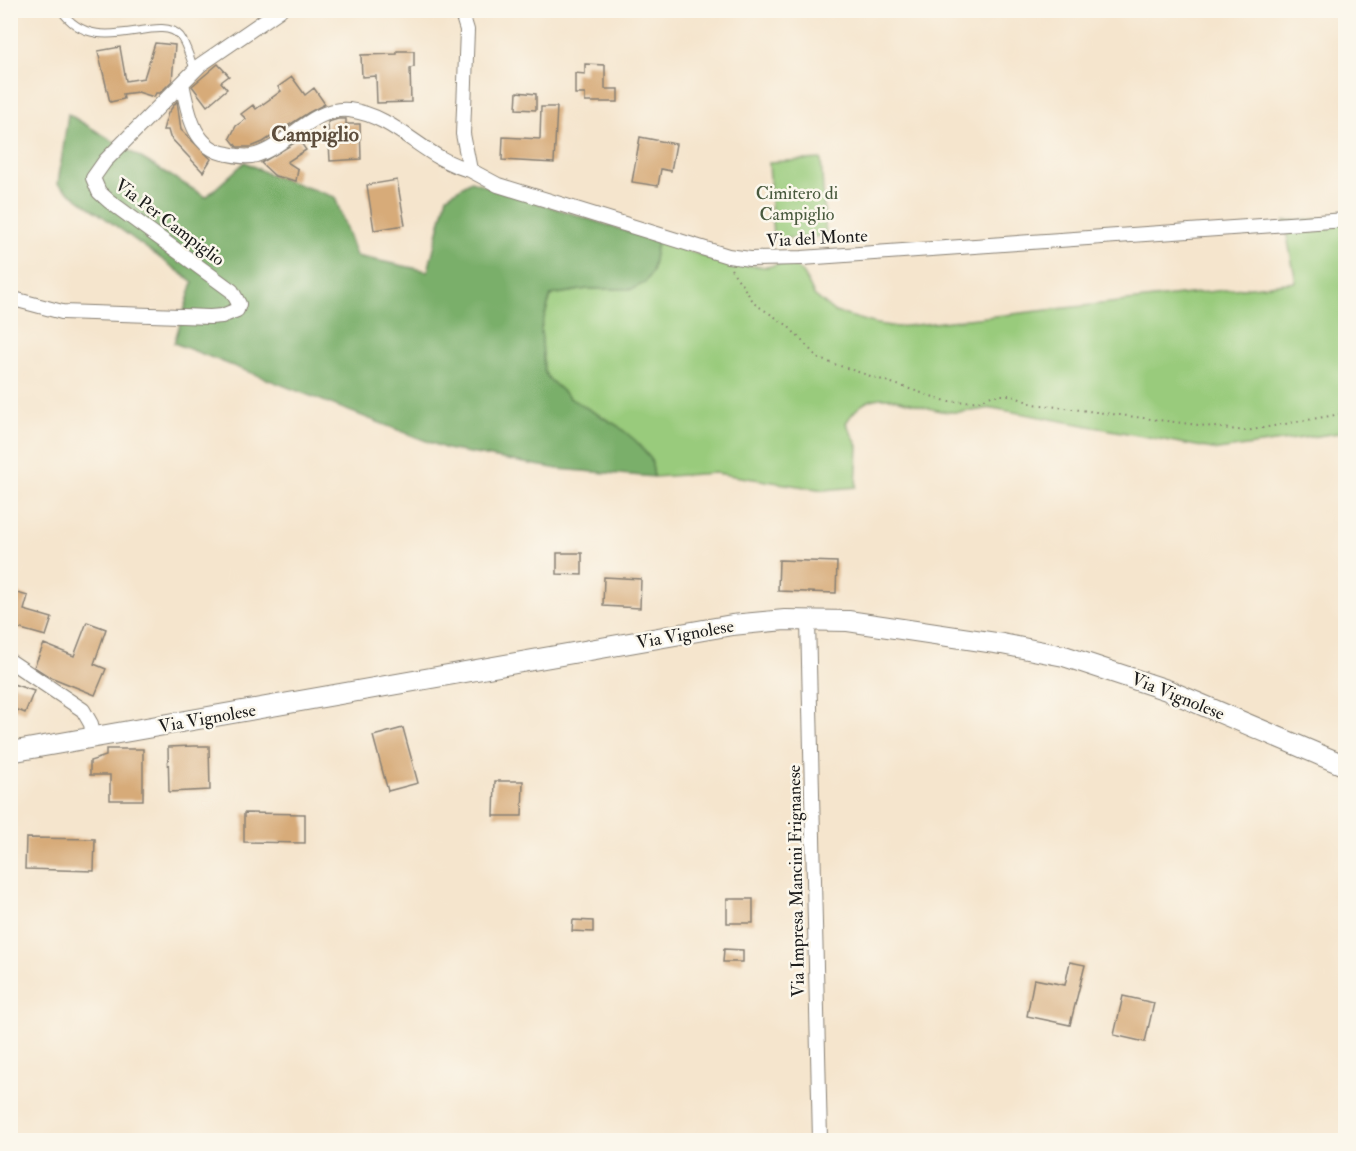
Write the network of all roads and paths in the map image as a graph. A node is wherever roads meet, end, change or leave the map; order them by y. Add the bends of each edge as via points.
1 (61, 10) edge
2 (280, 10) edge
3 (454, 10) edge
4 (195, 70) junction
5 (182, 83) junction
6 (470, 170) junction
7 (1346, 220) edge
8 (728, 256) junction
9 (10, 298) edge
10 (1346, 413) edge
11 (808, 620) junction
12 (10, 661) edge
13 (93, 737) junction
14 (10, 752) edge
15 (1346, 766) edge
16 (820, 1140) edge

1 - 4 lane via 69,21 95,34 168,28 179,35
2 - 4 street, Via Per Campiglio
3 - 6 street via 467,30 463,134
4 - 5 street, Via Per Campiglio
5 - 6 street, Via del Monte via 194,129 206,144 224,154 254,156 318,118 347,110 389,123 437,158
5 - 9 street, Via Per Campiglio via 100,166 93,178 94,185 109,201 232,291 239,304 237,310 222,316 81,313 41,308
6 - 8 street, Via del Monte via 498,184
7 - 8 street, Via del Monte via 801,258
8 - 10 path via 732,271 755,304 787,326 819,358 949,402 1010,395 1033,404 1246,431
11 - 13 main road, Via Vignolese via 732,626
11 - 15 main road, Via Vignolese via 886,626 1064,656 1167,690
11 - 16 street, Via Impresa Mancini Frignanese
12 - 13 street via 75,703 91,724
13 - 14 main road, Via Vignolese

